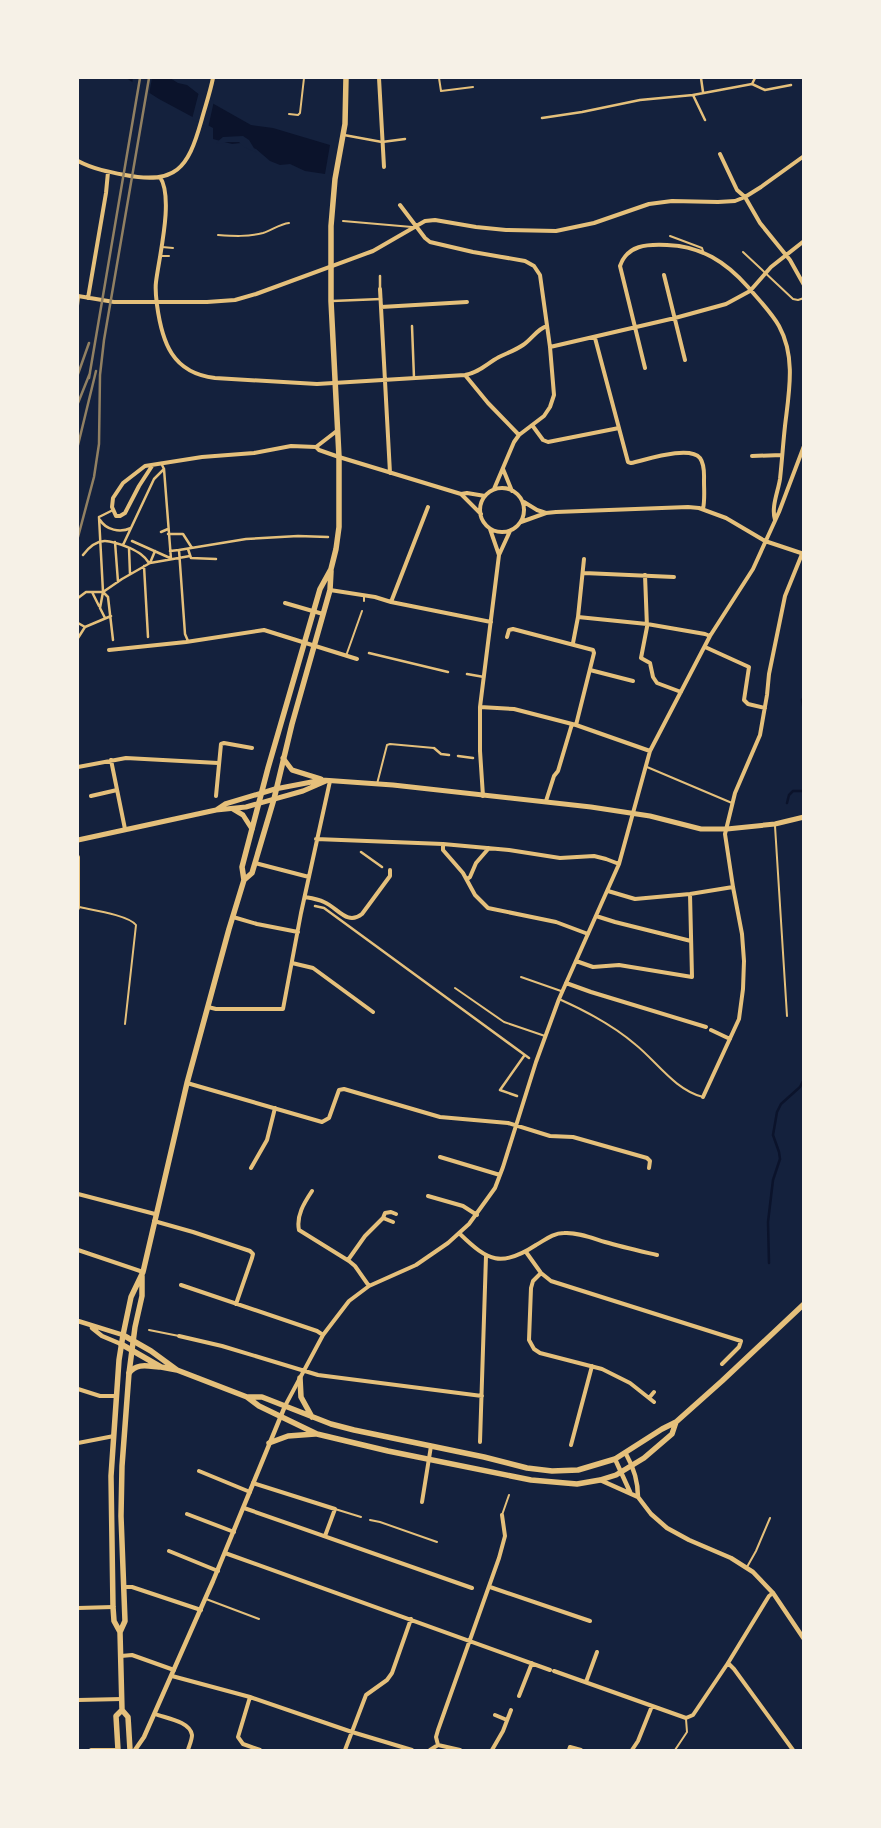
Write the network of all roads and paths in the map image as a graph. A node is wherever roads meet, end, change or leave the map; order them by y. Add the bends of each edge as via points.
1 (213, 78) edge
2 (304, 78) edge
3 (346, 78) edge
4 (379, 78) edge
5 (439, 78) edge
6 (701, 78) edge
7 (755, 78) edge
8 (752, 84) junction
9 (792, 86) dead end
10 (473, 87) dead end
11 (703, 92) junction
12 (693, 95) junction
13 (289, 114) dead end
14 (542, 118) dead end
15 (705, 120) dead end
16 (343, 134) junction
17 (405, 139) dead end
18 (382, 142) junction
19 (720, 154) dead end
20 (804, 156) edge
21 (78, 161) edge
22 (384, 167) dead end
23 (108, 172) junction
24 (160, 177) junction
25 (745, 197) junction
26 (400, 205) dead end
27 (343, 221) dead end
28 (289, 223) dead end
29 (416, 227) junction
30 (218, 235) dead end
31 (670, 236) dead end
32 (804, 241) edge
33 (173, 248) dead end
34 (161, 251) junction
35 (703, 252) junction
36 (743, 252) dead end
37 (169, 256) dead end
38 (664, 275) dead end
39 (380, 276) dead end
40 (804, 285) edge
41 (380, 290) joint
42 (750, 290) junction
43 (78, 296) edge
44 (88, 298) junction
45 (804, 298) edge
46 (380, 299) junction
47 (331, 301) junction
48 (157, 302) junction
49 (467, 302) dead end
50 (78, 306) edge
51 (381, 307) junction
52 (675, 318) junction
53 (412, 326) dead end
54 (547, 326) junction
55 (635, 328) junction
56 (595, 338) junction
57 (550, 347) junction
58 (685, 360) dead end
59 (645, 368) dead end
60 (465, 375) junction
61 (414, 378) junction
62 (386, 380) junction
63 (335, 383) junction
64 (532, 425) junction
65 (619, 428) junction
66 (338, 430) junction
67 (519, 435) junction
68 (804, 446) edge
69 (316, 447) junction
70 (782, 455) junction
71 (752, 456) dead end
72 (339, 457) junction
73 (161, 463) junction
74 (152, 466) junction
75 (164, 469) junction
76 (503, 469) junction
77 (390, 473) junction
78 (131, 476) junction
79 (141, 483) junction
80 (494, 489) junction
81 (512, 491) junction
82 (461, 494) junction
83 (485, 496) junction
84 (523, 502) junction
85 (428, 507) dead end
86 (703, 509) junction
87 (113, 510) junction
88 (546, 513) junction
89 (481, 514) junction
90 (99, 517) junction
91 (775, 520) junction
92 (520, 522) junction
93 (131, 528) junction
94 (168, 529) junction
95 (490, 529) junction
96 (510, 531) junction
97 (160, 532) dead end
98 (168, 534) junction
99 (328, 537) dead end
100 (129, 540) junction
101 (100, 541) junction
102 (765, 541) junction
103 (115, 542) junction
104 (123, 545) junction
105 (129, 548) junction
106 (190, 549) junction
107 (179, 550) junction
108 (170, 551) junction
109 (155, 552) junction
110 (803, 554) edge
111 (499, 555) junction
112 (190, 556) junction
113 (88, 557) dead end
114 (179, 557) junction
115 (171, 558) junction
116 (216, 559) dead end
117 (584, 559) dead end
118 (150, 564) junction
119 (144, 566) junction
120 (331, 569) junction
121 (584, 573) junction
122 (130, 574) junction
123 (645, 575) junction
124 (674, 577) dead end
125 (118, 582) junction
126 (330, 590) junction
127 (92, 592) junction
128 (103, 592) junction
129 (364, 595) junction
130 (78, 598) edge
131 (364, 601) dead end
132 (390, 602) junction
133 (285, 603) dead end
134 (100, 608) junction
135 (362, 611) dead end
136 (314, 612) junction
137 (323, 614) junction
138 (111, 616) junction
139 (578, 617) junction
140 (105, 618) junction
141 (491, 622) junction
142 (78, 623) edge
143 (646, 624) junction
144 (85, 627) junction
145 (710, 636) junction
146 (148, 637) dead end
147 (507, 637) dead end
148 (78, 638) edge
149 (113, 640) dead end
150 (188, 641) junction
151 (305, 643) junction
152 (573, 643) junction
153 (315, 646) junction
154 (705, 648) junction
155 (109, 650) dead end
156 (369, 653) dead end
157 (346, 656) junction
158 (357, 659) dead end
159 (590, 670) junction
160 (448, 672) dead end
161 (468, 674) dead end
162 (484, 677) junction
163 (633, 681) dead end
164 (681, 692) junction
165 (480, 707) junction
166 (766, 708) junction
167 (574, 725) junction
168 (252, 748) dead end
169 (434, 748) joint
170 (650, 751) junction
171 (449, 755) dead end
172 (458, 756) dead end
173 (283, 758) junction
174 (473, 758) dead end
175 (111, 760) junction
176 (218, 763) junction
177 (645, 766) junction
178 (78, 767) edge
179 (326, 780) junction
180 (377, 784) junction
181 (275, 789) junction
182 (117, 790) junction
183 (262, 794) junction
184 (91, 796) dead end
185 (216, 796) dead end
186 (483, 796) junction
187 (274, 799) junction
188 (546, 801) junction
189 (259, 803) junction
190 (732, 803) junction
191 (232, 809) junction
192 (216, 810) junction
193 (633, 814) junction
194 (804, 817) edge
195 (775, 824) junction
196 (125, 829) junction
197 (252, 829) junction
198 (727, 829) junction
199 (316, 839) junction
200 (78, 840) edge
201 (443, 844) junction
202 (489, 848) junction
203 (361, 852) dead end
204 (78, 857) edge
205 (256, 863) junction
206 (619, 864) junction
207 (382, 867) dead end
208 (390, 870) dead end
209 (309, 877) junction
210 (467, 879) junction
211 (244, 880) junction
212 (733, 887) junction
213 (608, 891) junction
214 (690, 894) junction
215 (305, 897) junction
216 (315, 906) dead end
217 (78, 907) edge
218 (596, 916) junction
219 (232, 917) junction
220 (298, 932) junction
221 (588, 934) junction
222 (692, 941) junction
223 (576, 961) junction
224 (292, 963) junction
225 (521, 977) dead end
226 (566, 983) junction
227 (455, 988) dead end
228 (562, 992) junction
229 (560, 999) junction
230 (208, 1007) junction
231 (373, 1012) dead end
232 (787, 1016) dead end
233 (125, 1024) dead end
234 (706, 1027) dead end
235 (712, 1030) dead end
236 (546, 1036) junction
237 (730, 1039) junction
238 (524, 1056) junction
239 (529, 1058) dead end
240 (187, 1083) junction
241 (517, 1096) dead end
242 (703, 1097) joint
243 (275, 1108) junction
244 (516, 1124) junction
245 (440, 1157) dead end
246 (251, 1168) dead end
247 (649, 1168) dead end
248 (500, 1176) junction
249 (312, 1192) dead end
250 (78, 1194) edge
251 (428, 1196) dead end
252 (155, 1214) junction
253 (396, 1214) dead end
254 (477, 1215) junction
255 (383, 1218) junction
256 (154, 1221) junction
257 (393, 1222) dead end
258 (460, 1234) junction
259 (78, 1250) edge
260 (526, 1252) junction
261 (657, 1255) dead end
262 (486, 1256) junction
263 (348, 1260) junction
264 (142, 1272) junction
265 (541, 1273) junction
266 (181, 1285) dead end
267 (369, 1286) junction
268 (236, 1304) junction
269 (804, 1304) edge
270 (78, 1322) edge
271 (89, 1326) junction
272 (149, 1330) dead end
273 (323, 1334) junction
274 (123, 1335) junction
275 (179, 1336) joint
276 (133, 1340) junction
277 (121, 1344) junction
278 (132, 1350) junction
279 (722, 1364) dead end
280 (592, 1366) junction
281 (161, 1368) junction
282 (177, 1370) junction
283 (304, 1371) junction
284 (129, 1373) junction
285 (300, 1378) junction
286 (78, 1389) edge
287 (654, 1392) dead end
288 (116, 1396) junction
289 (248, 1396) junction
290 (482, 1396) junction
291 (649, 1398) junction
292 (654, 1402) dead end
293 (285, 1406) junction
294 (280, 1416) junction
295 (312, 1417) junction
296 (676, 1422) junction
297 (576, 1425) junction
298 (583, 1427) dead end
299 (317, 1434) junction
300 (114, 1436) junction
301 (480, 1442) dead end
302 (78, 1443) edge
303 (269, 1443) junction
304 (570, 1445) dead end
305 (431, 1446) junction
306 (626, 1454) junction
307 (428, 1458) junction
308 (615, 1459) junction
309 (633, 1465) junction
310 (199, 1471) dead end
311 (621, 1471) junction
312 (600, 1480) junction
313 (253, 1483) junction
314 (250, 1492) junction
315 (630, 1492) junction
316 (509, 1494) dead end
317 (638, 1497) junction
318 (422, 1502) dead end
319 (244, 1508) junction
320 (335, 1509) junction
321 (187, 1514) dead end
322 (502, 1515) joint
323 (361, 1517) dead end
324 (770, 1518) dead end
325 (370, 1520) dead end
326 (234, 1532) junction
327 (325, 1536) junction
328 (437, 1542) dead end
329 (169, 1551) dead end
330 (225, 1553) junction
331 (747, 1567) junction
332 (218, 1571) junction
333 (124, 1587) junction
334 (490, 1587) junction
335 (472, 1588) dead end
336 (773, 1594) junction
337 (206, 1599) junction
338 (114, 1607) junction
339 (78, 1608) edge
340 (201, 1610) junction
341 (259, 1618) dead end
342 (411, 1619) junction
343 (590, 1621) dead end
344 (120, 1632) junction
345 (804, 1639) edge
346 (471, 1641) junction
347 (597, 1652) dead end
348 (121, 1656) junction
349 (532, 1663) junction
350 (728, 1663) junction
351 (174, 1670) junction
352 (172, 1676) junction
353 (586, 1682) junction
354 (520, 1696) dead end
355 (250, 1697) junction
356 (122, 1699) junction
357 (78, 1700) edge
358 (652, 1706) junction
359 (122, 1710) junction
360 (511, 1710) dead end
361 (154, 1714) junction
362 (495, 1715) dead end
363 (686, 1718) junction
364 (508, 1720) junction
365 (352, 1732) junction
366 (493, 1735) dead end
367 (499, 1738) junction
368 (392, 1744) junction
369 (438, 1745) junction
370 (91, 1750) edge
371 (119, 1750) edge
372 (130, 1750) edge
373 (135, 1750) edge
374 (188, 1750) edge
375 (260, 1750) edge
376 (345, 1750) edge
377 (390, 1750) edge
378 (412, 1750) edge
379 (430, 1750) edge
380 (460, 1750) edge
381 (492, 1750) edge
382 (569, 1750) edge
383 (580, 1750) edge
384 (632, 1750) edge
385 (675, 1750) edge
386 (792, 1750) edge

1 - 24 street via 189,156 177,169
2 - 13 lane via 300,113
3 - 16 main road
4 - 18 street
5 - 10 lane via 441,91
6 - 11 street
7 - 8 street
8 - 9 street via 765,90
8 - 11 street
11 - 12 street
12 - 14 street via 640,100
12 - 15 street
16 - 18 street
16 - 47 main road via 332,204
17 - 18 street
18 - 22 street
19 - 25 street via 737,190
20 - 25 street
21 - 23 street
23 - 24 street via 147,179
23 - 44 street
24 - 34 street via 166,191
25 - 29 street via 735,201 649,204 572,229 541,231 476,227 435,220
25 - 40 street
26 - 29 street
27 - 29 lane
28 - 30 lane via 253,235
29 - 48 street via 373,251 256,294 235,300
29 - 54 street via 433,243 525,261 534,266 542,282
31 - 35 lane via 702,248
32 - 42 street via 770,268
33 - 34 lane
34 - 37 lane
34 - 48 street via 156,282
35 - 42 street via 730,268
35 - 55 street via 679,245 630,250 620,266
36 - 45 lane via 793,299
38 - 52 street
39 - 41 street
41 - 46 street
42 - 52 street via 726,304
42 - 70 street via 779,326 790,359
43 - 44 street
43 - 50 lane
44 - 48 street
46 - 47 street
46 - 51 street
47 - 63 main road
48 - 63 street via 161,330 168,348 193,372 215,378
49 - 51 street
51 - 62 street
52 - 55 street
52 - 58 street
53 - 61 street
54 - 57 street
54 - 60 street via 516,349 477,372
55 - 56 street
55 - 59 street
56 - 57 street
56 - 65 street
57 - 64 street via 554,396 547,412
60 - 61 street
60 - 67 street
61 - 62 street
62 - 63 street
62 - 77 street
63 - 66 main road
64 - 65 street via 548,442
64 - 67 street
65 - 86 street via 630,464 677,453 698,456 704,482
66 - 69 street
66 - 72 main road
67 - 76 street
68 - 91 street
69 - 72 street
69 - 73 street via 287,447
70 - 71 street
70 - 91 street via 773,511
72 - 77 street
72 - 120 main road via 339,527
73 - 74 street
73 - 75 street
74 - 78 street via 145,466
74 - 79 street
75 - 93 street via 151,485
75 - 94 street
76 - 80 street
76 - 81 street
77 - 82 street
78 - 79 street
78 - 87 street via 113,498
79 - 87 street via 125,513 119,516
80 - 81 street
80 - 83 street
81 - 84 street
82 - 83 street
82 - 89 street
83 - 89 street
84 - 88 street
84 - 92 street
85 - 132 street
86 - 88 street
86 - 102 street via 726,518
87 - 90 street
88 - 92 street
89 - 95 street
90 - 93 street via 109,528 119,531
90 - 101 street
91 - 102 street
92 - 96 street
93 - 100 street
94 - 97 street
94 - 98 street
95 - 96 street
95 - 111 street
96 - 111 street
98 - 106 street via 183,534
98 - 108 street
99 - 106 street via 246,539
100 - 104 street
100 - 109 street
101 - 103 street
101 - 113 street via 83,554
101 - 128 street
102 - 110 street
102 - 145 street via 748,578
103 - 104 street
103 - 125 street
104 - 105 street
105 - 118 street via 139,552
105 - 122 street
106 - 107 street
106 - 112 street
107 - 108 street
107 - 114 street
108 - 115 street
109 - 115 street
109 - 118 street
110 - 166 street via 785,596 769,674
111 - 141 street
112 - 114 street
112 - 116 street
114 - 115 street
114 - 150 street via 184,634
115 - 118 street
117 - 121 street
118 - 119 street
119 - 122 street
119 - 146 street
120 - 126 main road
120 - 136 main road via 320,589
121 - 123 street
121 - 139 street
122 - 125 street
123 - 124 street
123 - 143 street
125 - 128 street
126 - 129 street
126 - 137 main road
127 - 128 street
127 - 130 street
127 - 134 street
128 - 134 street
128 - 138 street via 108,597
129 - 131 lane
129 - 132 street
132 - 141 street
133 - 136 street
134 - 140 street
135 - 157 lane
136 - 137 street
136 - 151 main road
137 - 153 main road
138 - 140 street
138 - 149 street
139 - 143 street
139 - 152 street
140 - 144 street
141 - 162 street
142 - 144 street
143 - 145 street
143 - 164 street via 641,658 652,666 653,677 658,683
144 - 148 street
145 - 154 street
147 - 152 street via 509,630 513,629
150 - 151 street via 264,630
150 - 155 street
151 - 153 street
151 - 183 main road
152 - 159 street via 593,650
153 - 157 street
153 - 173 main road
154 - 164 street
154 - 166 street via 749,667 744,700
156 - 160 street
157 - 158 street
159 - 163 street
159 - 167 street
161 - 162 street
162 - 165 street
164 - 170 street
165 - 167 street via 509,708
165 - 186 street
166 - 190 street via 760,735
167 - 170 street
167 - 188 street
168 - 176 street via 222,743
169 - 171 street
169 - 180 lane via 387,745
170 - 177 street
172 - 174 street
173 - 179 main road via 292,770
173 - 181 main road
175 - 176 street
175 - 178 street
175 - 182 street
176 - 185 street
177 - 190 lane
177 - 193 street
179 - 180 main road
179 - 181 main road
179 - 187 main road
179 - 199 street
180 - 186 main road
181 - 183 main road
181 - 187 main road
182 - 184 street
182 - 196 street
183 - 189 main road
183 - 192 main road via 225,804
186 - 188 main road
187 - 189 main road
187 - 205 main road
188 - 193 main road
189 - 191 main road
189 - 197 main road
190 - 198 street
191 - 192 main road
191 - 197 main road via 243,815
192 - 196 main road
193 - 198 main road via 690,828
193 - 206 street
194 - 195 main road
195 - 198 main road
195 - 232 lane
196 - 200 main road
197 - 211 main road via 242,867
198 - 212 street via 725,834
199 - 201 street
199 - 209 street
201 - 202 street
201 - 210 street via 443,850
202 - 206 street via 560,858 594,856
202 - 210 street
203 - 207 street
204 - 217 street
205 - 209 street
205 - 211 main road
206 - 213 street
208 - 215 street via 386,882 356,918 346,918 324,902
209 - 215 street
210 - 221 street via 475,895 488,908 556,922
211 - 219 main road
212 - 214 street
212 - 237 street via 744,961 739,1018
213 - 214 street via 633,899
213 - 218 street
214 - 222 street
215 - 220 street
216 - 238 street via 324,908
217 - 233 lane via 126,918 136,925
218 - 221 street
218 - 222 street
219 - 220 street
219 - 230 main road
220 - 224 street
221 - 223 street
222 - 223 street via 692,977 619,965 593,967
223 - 226 street
224 - 230 street via 283,1009
224 - 231 street via 313,968
225 - 228 lane
226 - 228 street
226 - 234 street
227 - 236 lane via 504,1022
228 - 229 street
229 - 236 street
229 - 242 lane via 620,1033 636,1044 679,1086
230 - 240 main road
235 - 237 street
236 - 244 street
237 - 242 street
238 - 239 street
238 - 241 street via 500,1090
240 - 243 street
240 - 252 main road
243 - 244 street via 324,1122 329,1118 340,1089 344,1089 440,1116
243 - 246 street via 267,1140
244 - 247 street via 550,1136 573,1137 645,1157 650,1161
244 - 248 street
245 - 248 street
248 - 254 street
249 - 263 street via 301,1211 299,1230
250 - 252 street
251 - 254 street via 463,1206
252 - 256 main road
253 - 255 street via 385,1213
254 - 258 street
255 - 257 street
255 - 263 street
256 - 264 main road
256 - 268 street via 253,1254
258 - 262 street
258 - 267 street via 416,1265
259 - 264 street
260 - 261 street via 551,1236 563,1233
260 - 262 street via 512,1258
260 - 265 street
262 - 290 street
263 - 267 street
264 - 274 main road via 131,1297
264 - 276 main road via 142,1296
265 - 279 street via 551,1281 741,1341
265 - 280 street via 530,1288 529,1342 540,1353
266 - 268 street
267 - 273 street via 349,1301
268 - 273 street
269 - 296 main road
270 - 271 street
271 - 274 street
271 - 277 street
272 - 275 lane
273 - 283 street
274 - 276 main road
274 - 277 main road
275 - 283 street
276 - 278 main road
276 - 282 main road
277 - 278 main road
277 - 288 main road
278 - 281 main road
278 - 284 main road
280 - 291 street via 624,1380
280 - 297 street
281 - 282 main road
281 - 284 main road via 141,1365
282 - 289 main road
283 - 285 street
283 - 290 street
284 - 333 main road via 122,1476
285 - 293 street
285 - 295 main road via 301,1397
286 - 288 street via 100,1396
287 - 291 street
288 - 300 main road
289 - 293 main road via 262,1397
289 - 294 main road via 259,1406
290 - 301 street
291 - 292 street
293 - 294 street
293 - 295 main road
294 - 299 main road
294 - 303 street
295 - 305 main road via 354,1430
296 - 306 main road
296 - 309 main road via 672,1434
297 - 298 street
297 - 304 street
299 - 303 main road via 288,1436
299 - 307 main road
300 - 302 street
300 - 338 main road
303 - 313 street
305 - 307 street
305 - 308 main road via 552,1471 578,1470
306 - 308 main road
306 - 309 street
307 - 312 main road via 554,1484
307 - 318 street
308 - 311 street
309 - 311 main road
309 - 317 street
310 - 314 street
311 - 312 main road
311 - 315 street
312 - 315 street
313 - 314 street
313 - 320 street
314 - 319 street
315 - 317 street
316 - 322 lane
317 - 331 street via 667,1528
319 - 326 street
319 - 327 street
320 - 323 lane
320 - 327 street
321 - 326 street
322 - 334 street via 505,1536
324 - 331 lane
325 - 328 lane
326 - 330 street
327 - 335 street
329 - 332 street
330 - 332 street
330 - 342 street
331 - 336 street
332 - 337 street
333 - 340 street
333 - 344 main road via 125,1621
334 - 343 street
334 - 346 street
336 - 345 street
336 - 350 street
337 - 340 street
337 - 341 lane
338 - 339 street
338 - 344 main road via 114,1622
340 - 351 street
342 - 346 street
342 - 365 street via 392,1673 366,1695
344 - 348 main road
346 - 349 street
346 - 369 street via 437,1733
347 - 353 street
348 - 351 street via 132,1655
348 - 356 main road
349 - 353 street
349 - 354 street
350 - 363 street via 693,1715
350 - 386 street
351 - 352 street
352 - 355 street
352 - 361 street
353 - 358 street
355 - 365 street
355 - 375 street via 238,1737 243,1744
356 - 357 street
356 - 359 main road
358 - 363 street
358 - 384 street
359 - 371 main road via 116,1716
359 - 372 main road via 128,1717
360 - 364 street
361 - 373 street
361 - 374 street via 189,1729 192,1736
362 - 364 street
363 - 385 lane via 687,1732
364 - 367 street
365 - 368 street
365 - 376 street
366 - 367 street
367 - 381 street
368 - 377 street
368 - 378 street
369 - 379 street
369 - 380 street
370 - 371 street
382 - 383 street via 570,1747

